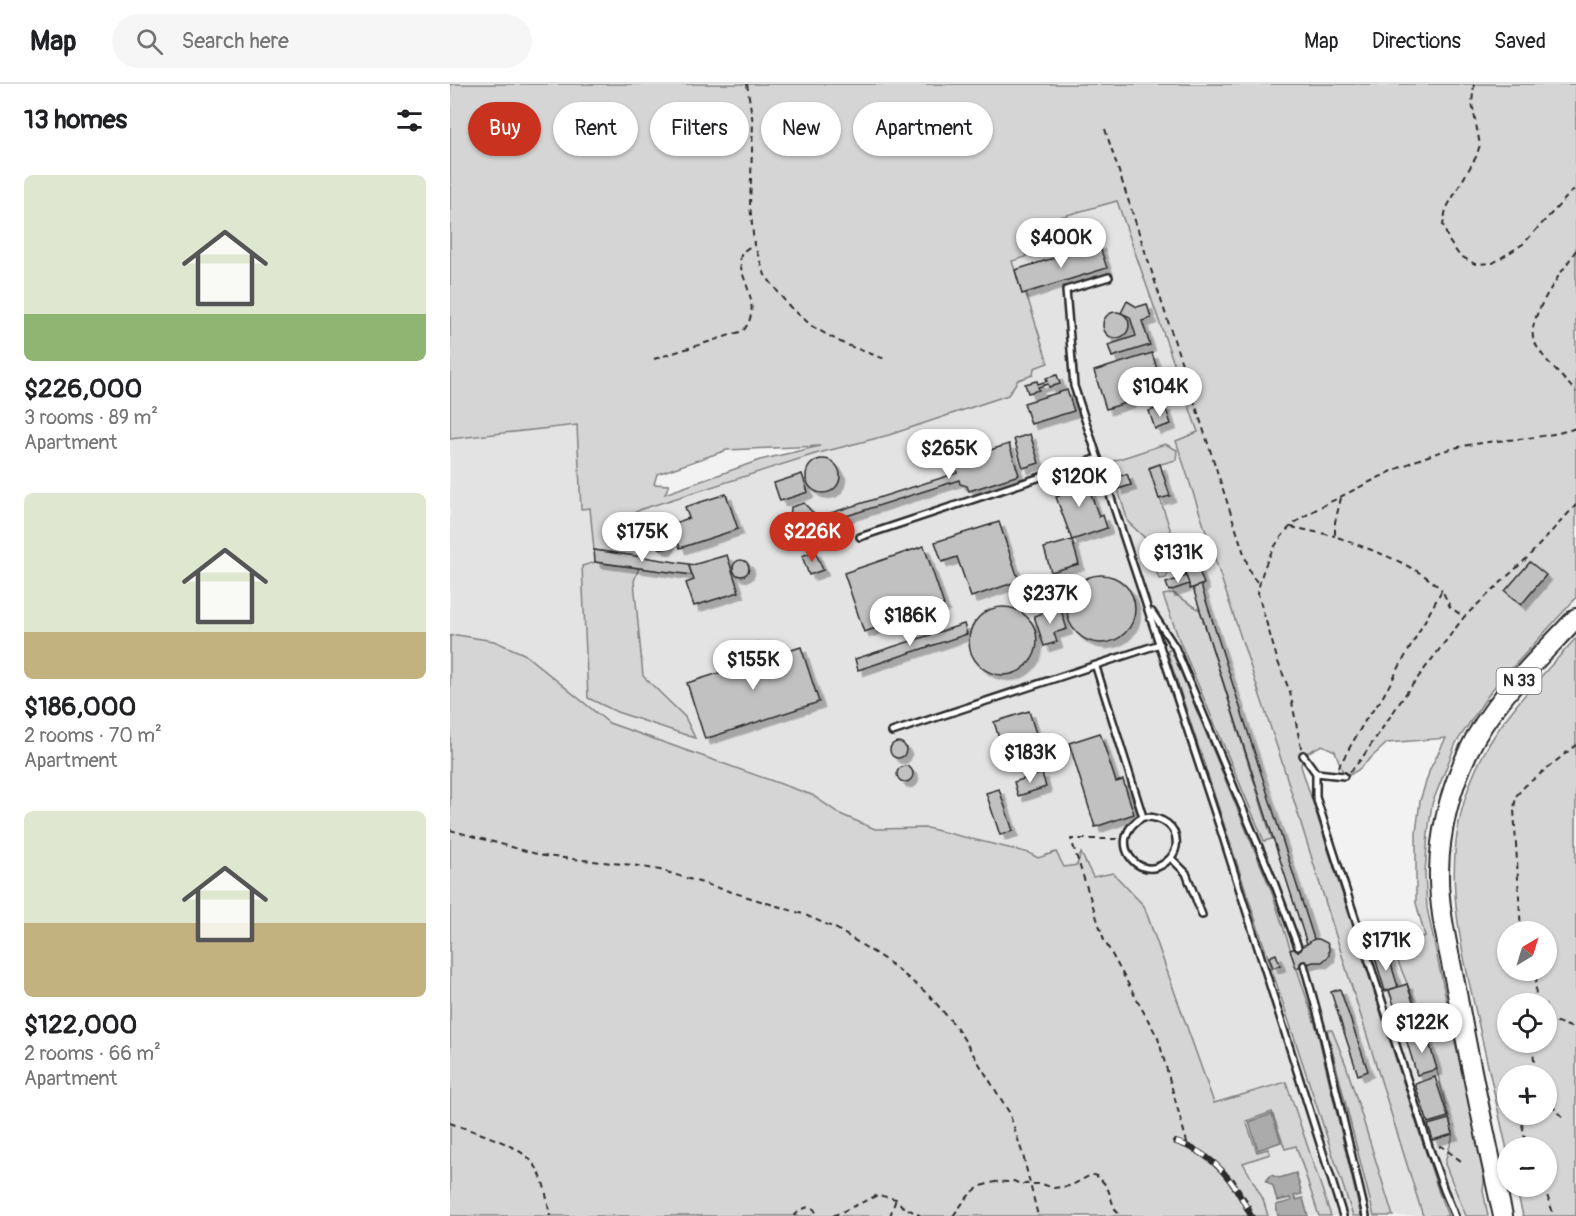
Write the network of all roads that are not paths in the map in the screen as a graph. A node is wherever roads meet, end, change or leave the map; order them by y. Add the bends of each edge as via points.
1 (1108, 277) dead end
2 (1098, 458) junction
3 (860, 537) dead end
4 (1148, 606) junction
5 (1576, 618) edge
6 (1160, 644) junction
7 (1096, 666) junction
8 (892, 732) dead end
9 (1303, 755) road end
10 (1316, 773) junction
11 (1344, 776) road end
12 (1143, 817) junction
13 (1171, 858) junction
14 (1202, 915) dead end
15 (1298, 947) dead end
16 (1304, 965) dead end
17 (1454, 979) junction
18 (1497, 1137) edge
19 (1511, 1197) edge
20 (1343, 1216) edge
21 (1366, 1216) edge
22 (1455, 1216) edge
23 (1503, 1216) edge
24 (1515, 1216) edge

1 - 2 lane via 1066,290 1074,386
2 - 3 lane
2 - 4 lane
4 - 6 lane
4 - 15 lane via 1175,647
5 - 17 main road, N 33 via 1500,701 1469,750 1455,784 1445,819 1439,874
6 - 7 lane
6 - 20 lane
7 - 8 lane
7 - 12 lane
9 - 10 lane
10 - 11 lane
10 - 22 lane via 1316,797
12 - 13 lane via 1164,820 1172,828 1176,849
12 - 13 lane via 1134,822 1125,839 1131,860 1151,868
13 - 14 lane via 1186,873
16 - 21 lane
17 - 18 main road, N 33
17 - 23 main road, N 33
19 - 24 main road, N 33

